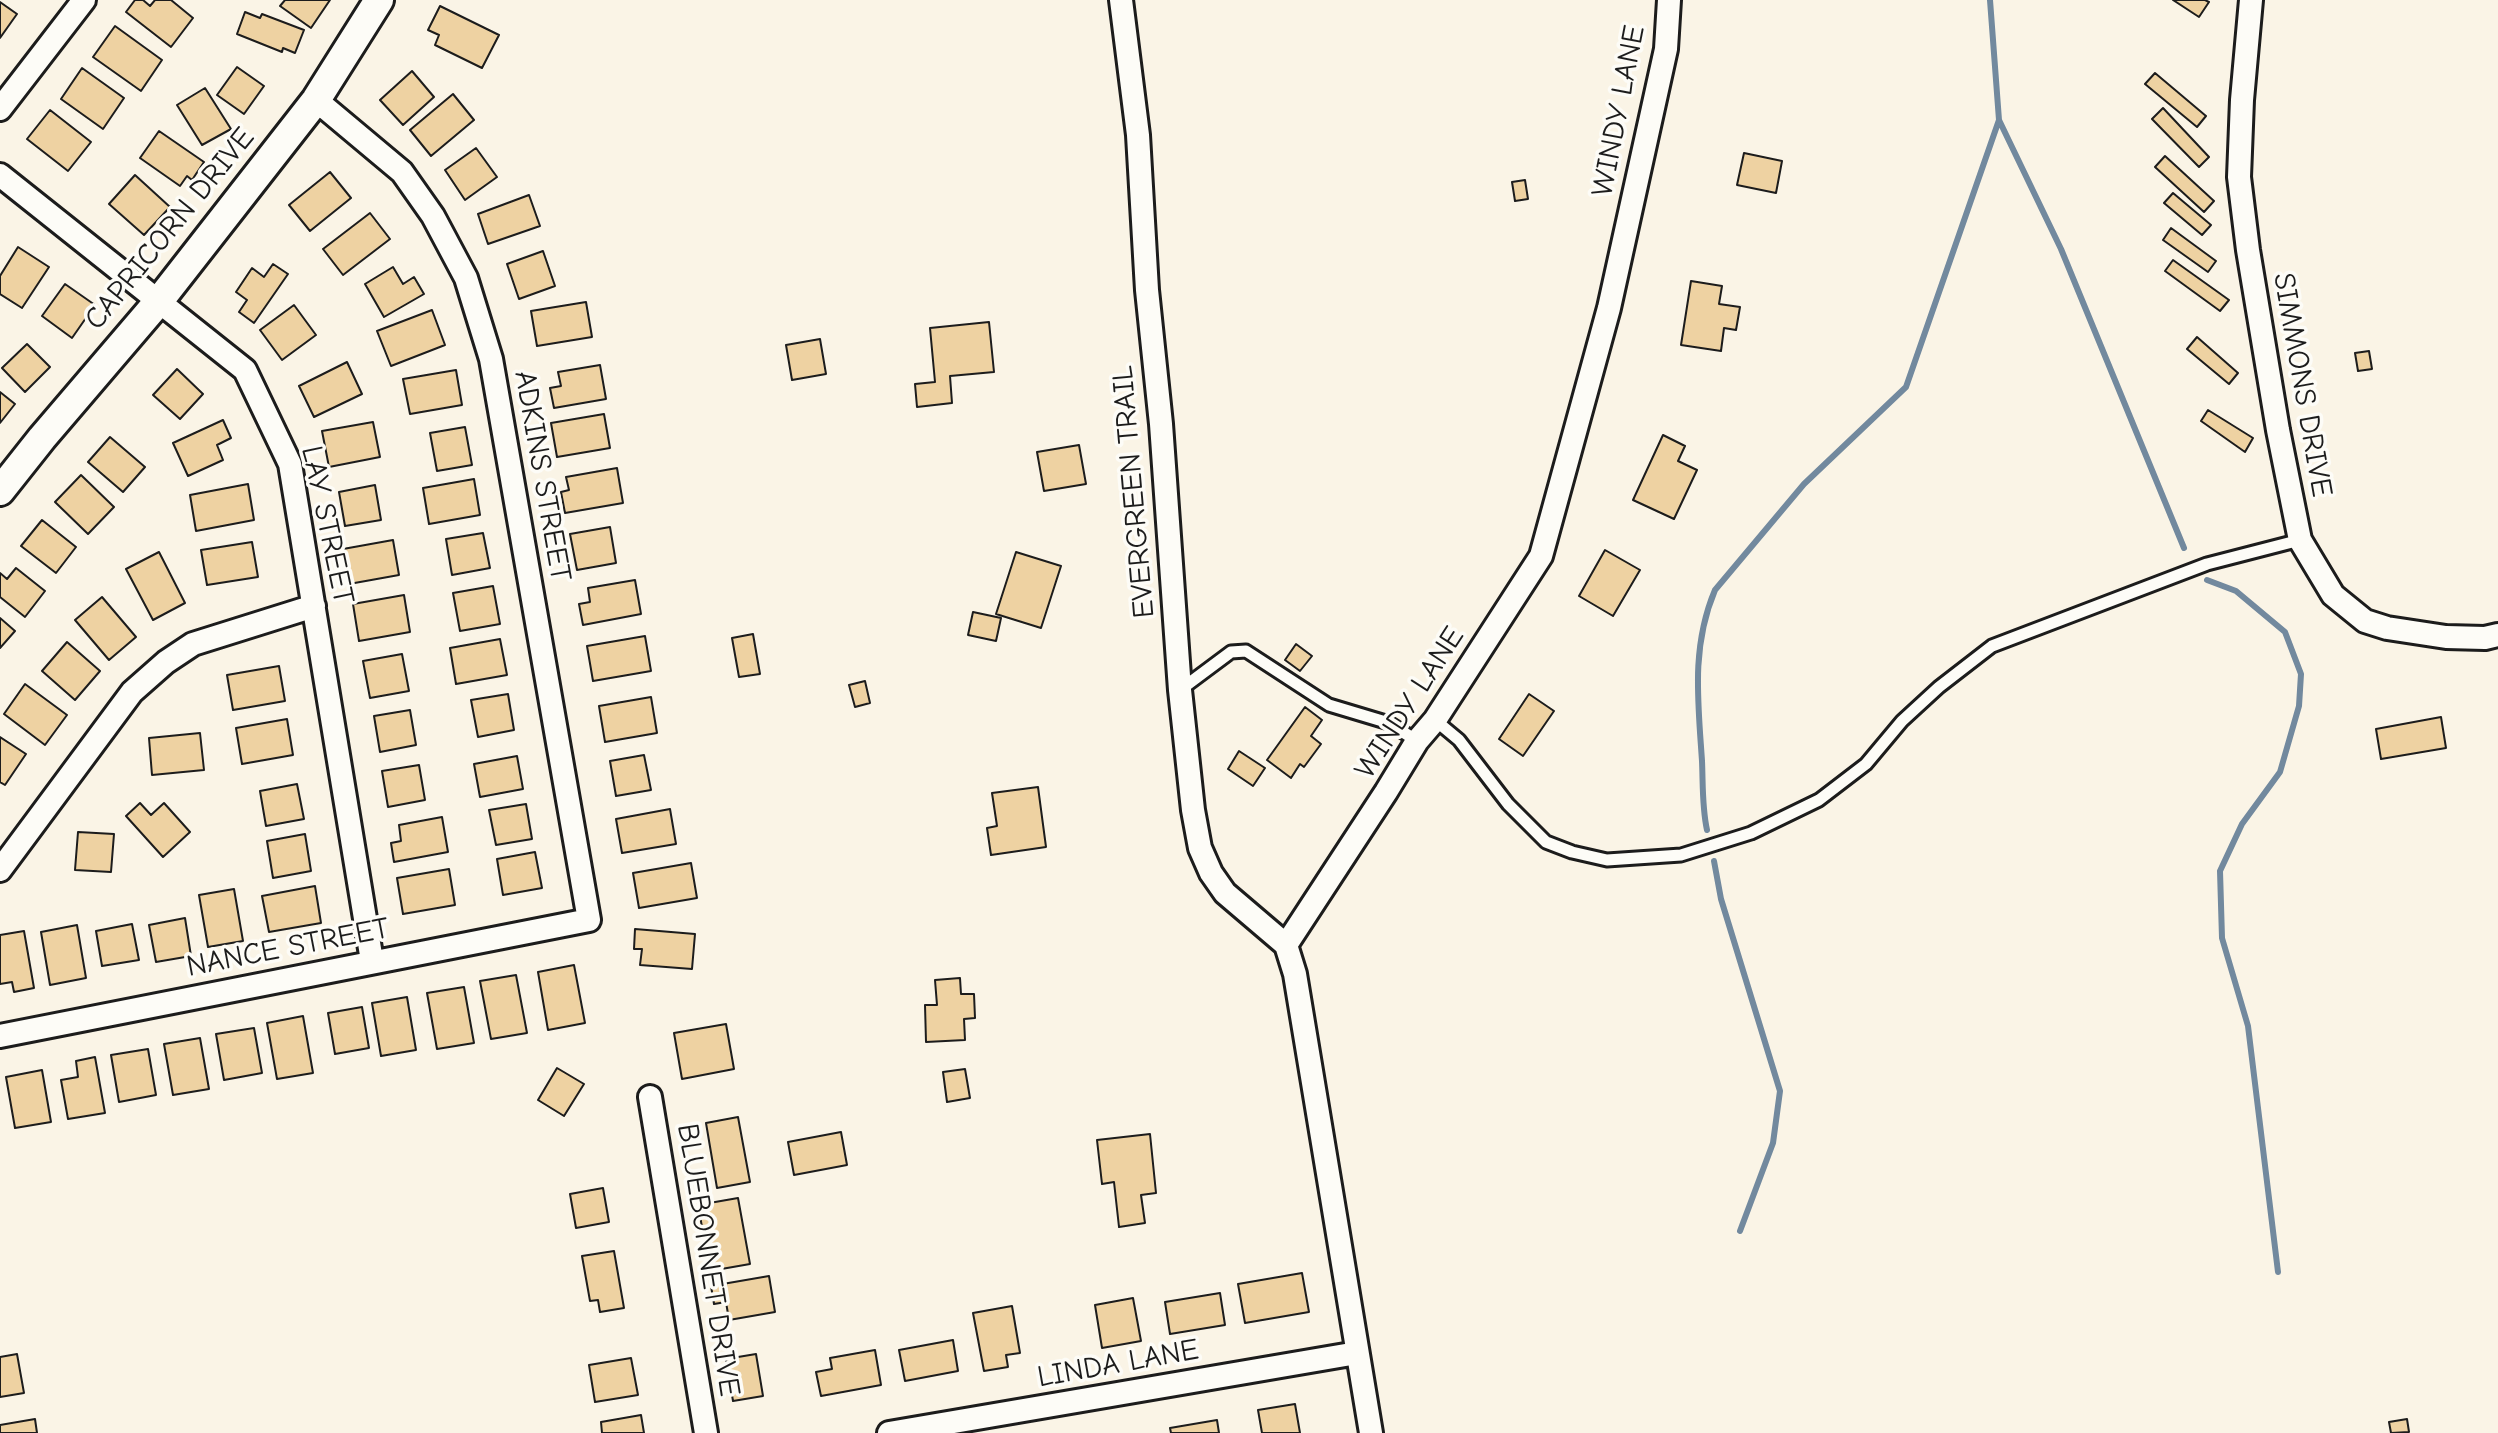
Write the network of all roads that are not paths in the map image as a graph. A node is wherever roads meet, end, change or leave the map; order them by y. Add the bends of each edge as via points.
1 (84, 0) edge
2 (379, 0) edge
3 (1121, 0) edge
4 (1669, 0) edge
5 (2251, 0) edge
6 (316, 100) junction
7 (0, 109) edge
8 (0, 175) edge
9 (159, 301) junction
10 (0, 491) edge
11 (2300, 540) junction
12 (314, 606) junction
13 (2498, 635) edge
14 (1180, 690) junction
15 (1435, 720) junction
16 (1417, 741) junction
17 (0, 870) edge
18 (589, 920) joint
19 (1286, 945) junction
20 (372, 961) junction
21 (0, 1036) edge
22 (650, 1097) dead end
23 (1357, 1353) junction
24 (706, 1433) edge
25 (889, 1433) edge
26 (1371, 1433) edge

1 - 7 street
2 - 6 street, CAPRICORN DRIVE
3 - 14 street, EVERGREEN TRAIL via 1138,135
4 - 15 street, WINDY LANE via 1666,49 1609,308 1541,556
5 - 11 street, SIMMONS DRIVE via 2239,177
6 - 9 street, CAPRICORN DRIVE
6 - 18 street, ADKINS STREET via 402,172 466,278 491,359
8 - 9 street, LAY STREET
9 - 10 street, CAPRICORN DRIVE
9 - 12 street, LAY STREET via 245,370 290,464
11 - 13 street, SIMMONS DRIVE via 2333,595 2365,621 2446,637
11 - 15 lane via 2207,564 1992,646 1939,687 1866,764 1819,800 1751,833 1681,855 1607,860 1546,842 1508,804 1459,740
12 - 17 street via 193,644 166,662 132,692
12 - 20 street, LAY STREET
14 - 16 lane via 1231,652 1246,651 1329,705 1389,723
14 - 19 street, EVERGREEN TRAIL via 1200,848 1225,893
15 - 16 street, WINDY LANE
16 - 19 street, WINDY LANE
18 - 20 street, NANCE STREET
19 - 23 street via 1298,989
20 - 21 street, NANCE STREET
22 - 24 street, BLUEBONNET DRIVE
23 - 25 street, LINDA LANE
23 - 26 street

